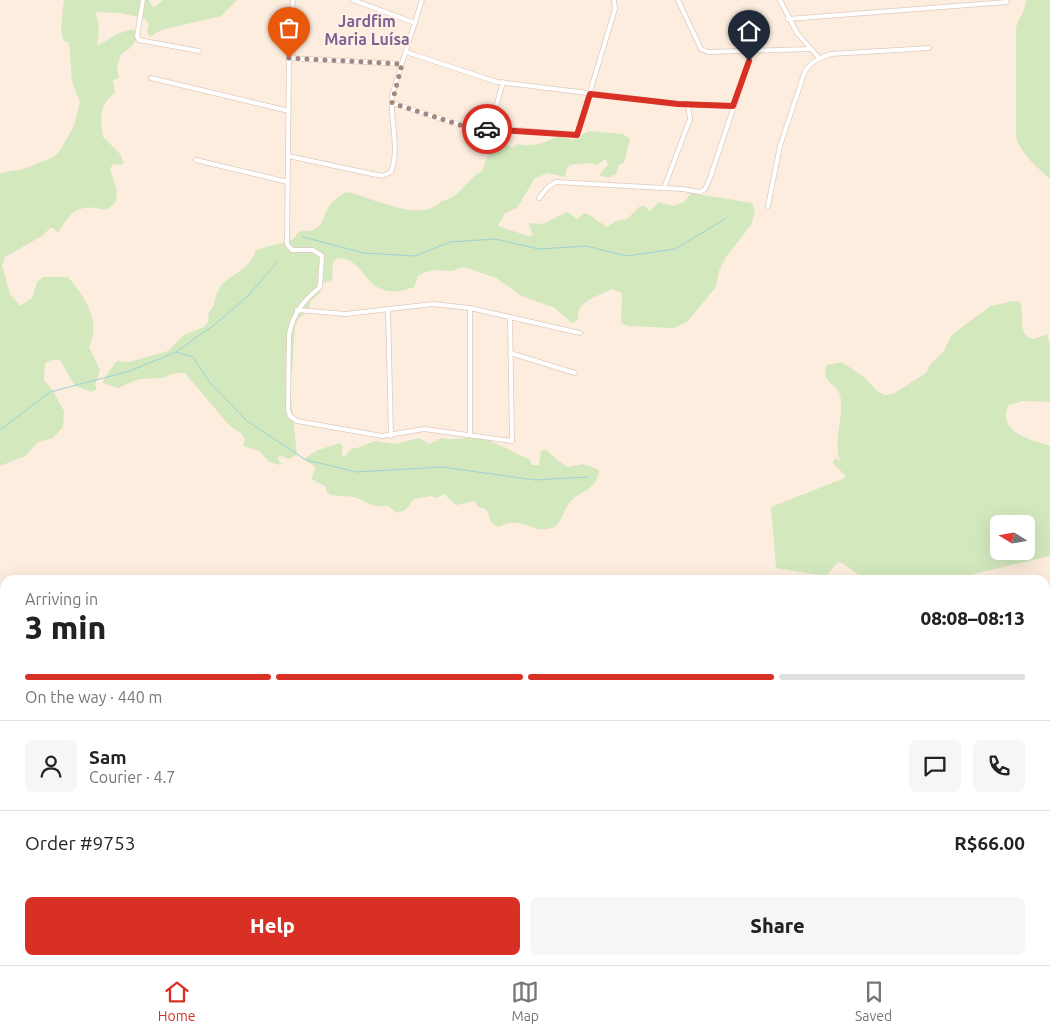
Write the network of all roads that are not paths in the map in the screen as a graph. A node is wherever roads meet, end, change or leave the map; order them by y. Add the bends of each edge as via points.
1 (143, 0) edge
2 (293, 0) edge
3 (353, 0) edge
4 (422, 0) edge
5 (614, 0) edge
6 (678, 0) edge
7 (780, 0) edge
8 (1007, 2) dead end
9 (788, 19) junction
10 (415, 23) junction
11 (929, 48) dead end
12 (810, 49) junction
13 (750, 50) junction
14 (199, 51) dead end
15 (406, 52) junction
16 (289, 58) junction
17 (819, 58) junction
18 (402, 64) junction
19 (151, 78) dead end
20 (503, 82) junction
21 (590, 94) junction
22 (392, 103) junction
23 (688, 104) junction
24 (733, 106) junction
25 (289, 111) junction
26 (490, 129) junction
27 (288, 156) junction
28 (196, 160) dead end
29 (288, 182) junction
30 (664, 188) junction
31 (539, 198) dead end
32 (768, 206) dead end
33 (470, 308) junction
34 (388, 309) junction
35 (297, 310) junction
36 (510, 317) junction
37 (580, 333) dead end
38 (510, 353) junction
39 (575, 373) dead end
40 (470, 435) junction
41 (391, 436) junction

1 - 14 street via 139,40
2 - 16 street
3 - 10 street
4 - 10 street
5 - 21 street via 615,9
6 - 13 street via 701,49 708,52
7 - 9 street
8 - 9 street
9 - 12 street
10 - 15 street
11 - 17 street via 831,54
12 - 13 street
12 - 17 street
13 - 24 street
15 - 18 street
15 - 20 street
16 - 18 street
16 - 25 street
17 - 32 street via 805,71 780,146
18 - 22 street
19 - 25 street
20 - 21 street
20 - 26 street
21 - 23 street
21 - 26 street via 577,135
22 - 26 street via 476,130
22 - 27 street via 395,152 393,166 387,175
23 - 24 street
23 - 30 street via 690,119
24 - 30 street via 705,189 700,192
25 - 27 street
27 - 29 street
28 - 29 street
29 - 35 street via 289,248 314,250 322,256 320,287
30 - 31 street via 556,182
33 - 34 street via 433,304
33 - 36 street
33 - 40 street
34 - 35 street via 336,314
34 - 41 street
35 - 41 street via 289,335 290,416 296,421
36 - 37 street
36 - 38 street
38 - 39 street
38 - 40 street via 512,441
40 - 41 street via 424,430

